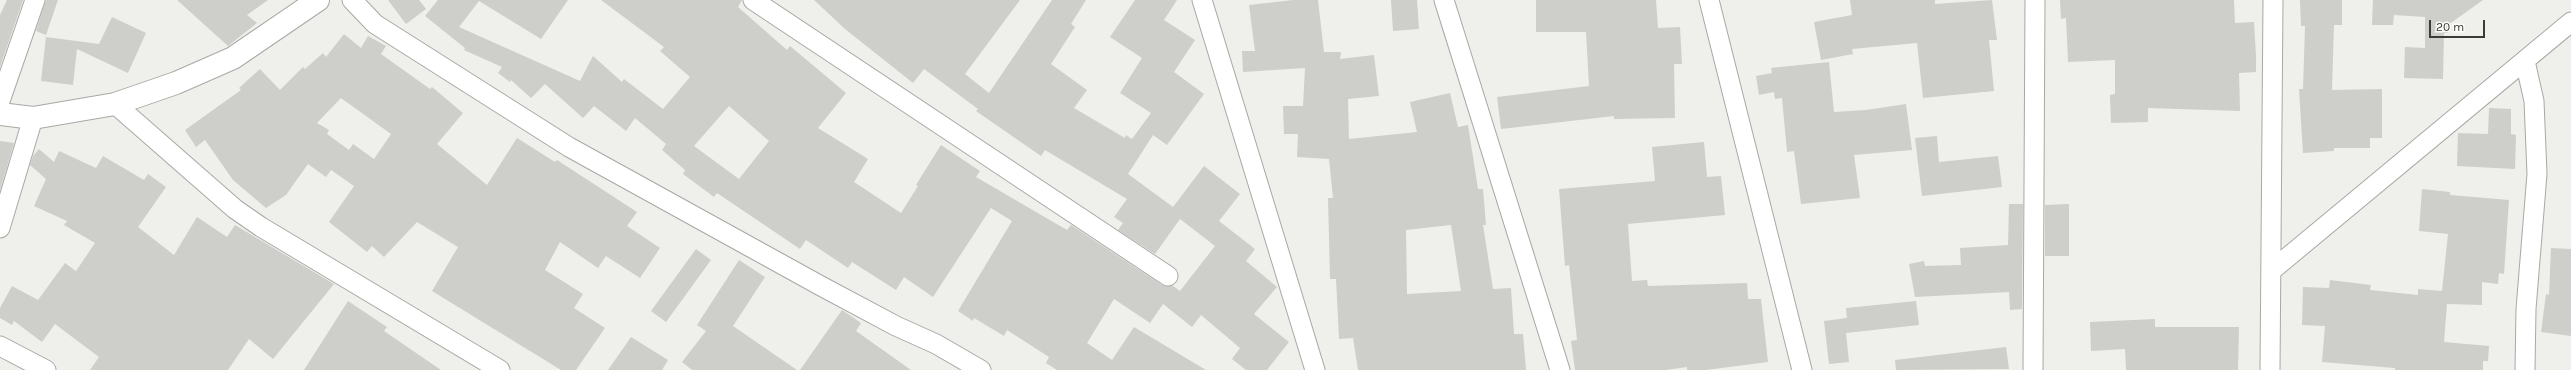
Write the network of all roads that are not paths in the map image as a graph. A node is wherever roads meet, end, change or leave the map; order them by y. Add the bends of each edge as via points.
1 (35, 0) edge
2 (318, 0) edge
3 (352, 0) edge
4 (753, 0) edge
5 (1202, 0) edge
6 (1444, 0) edge
7 (1709, 0) edge
8 (2035, 0) edge
9 (2273, 0) edge
10 (2571, 22) edge
11 (2526, 61) junction
12 (0, 101) edge
13 (115, 104) junction
14 (0, 114) edge
15 (33, 118) junction
16 (0, 228) edge
17 (2271, 271) junction
18 (1168, 276) dead end
19 (0, 346) edge
20 (46, 370) edge
21 (500, 370) edge
22 (980, 370) edge
23 (1315, 370) edge
24 (1560, 370) edge
25 (1802, 370) edge
26 (2033, 370) edge
27 (2270, 370) edge
28 (2525, 370) edge

1 - 12 street
2 - 13 street via 233,58 176,83
3 - 22 street via 375,24 569,147
4 - 18 street
5 - 23 street
6 - 24 street
7 - 25 street
8 - 26 street
9 - 17 street
10 - 11 street
11 - 17 street
11 - 28 street via 2534,101 2538,174 2526,309
13 - 15 street
13 - 21 street via 235,209 261,227
14 - 15 street
15 - 16 street
17 - 27 street
19 - 20 street

